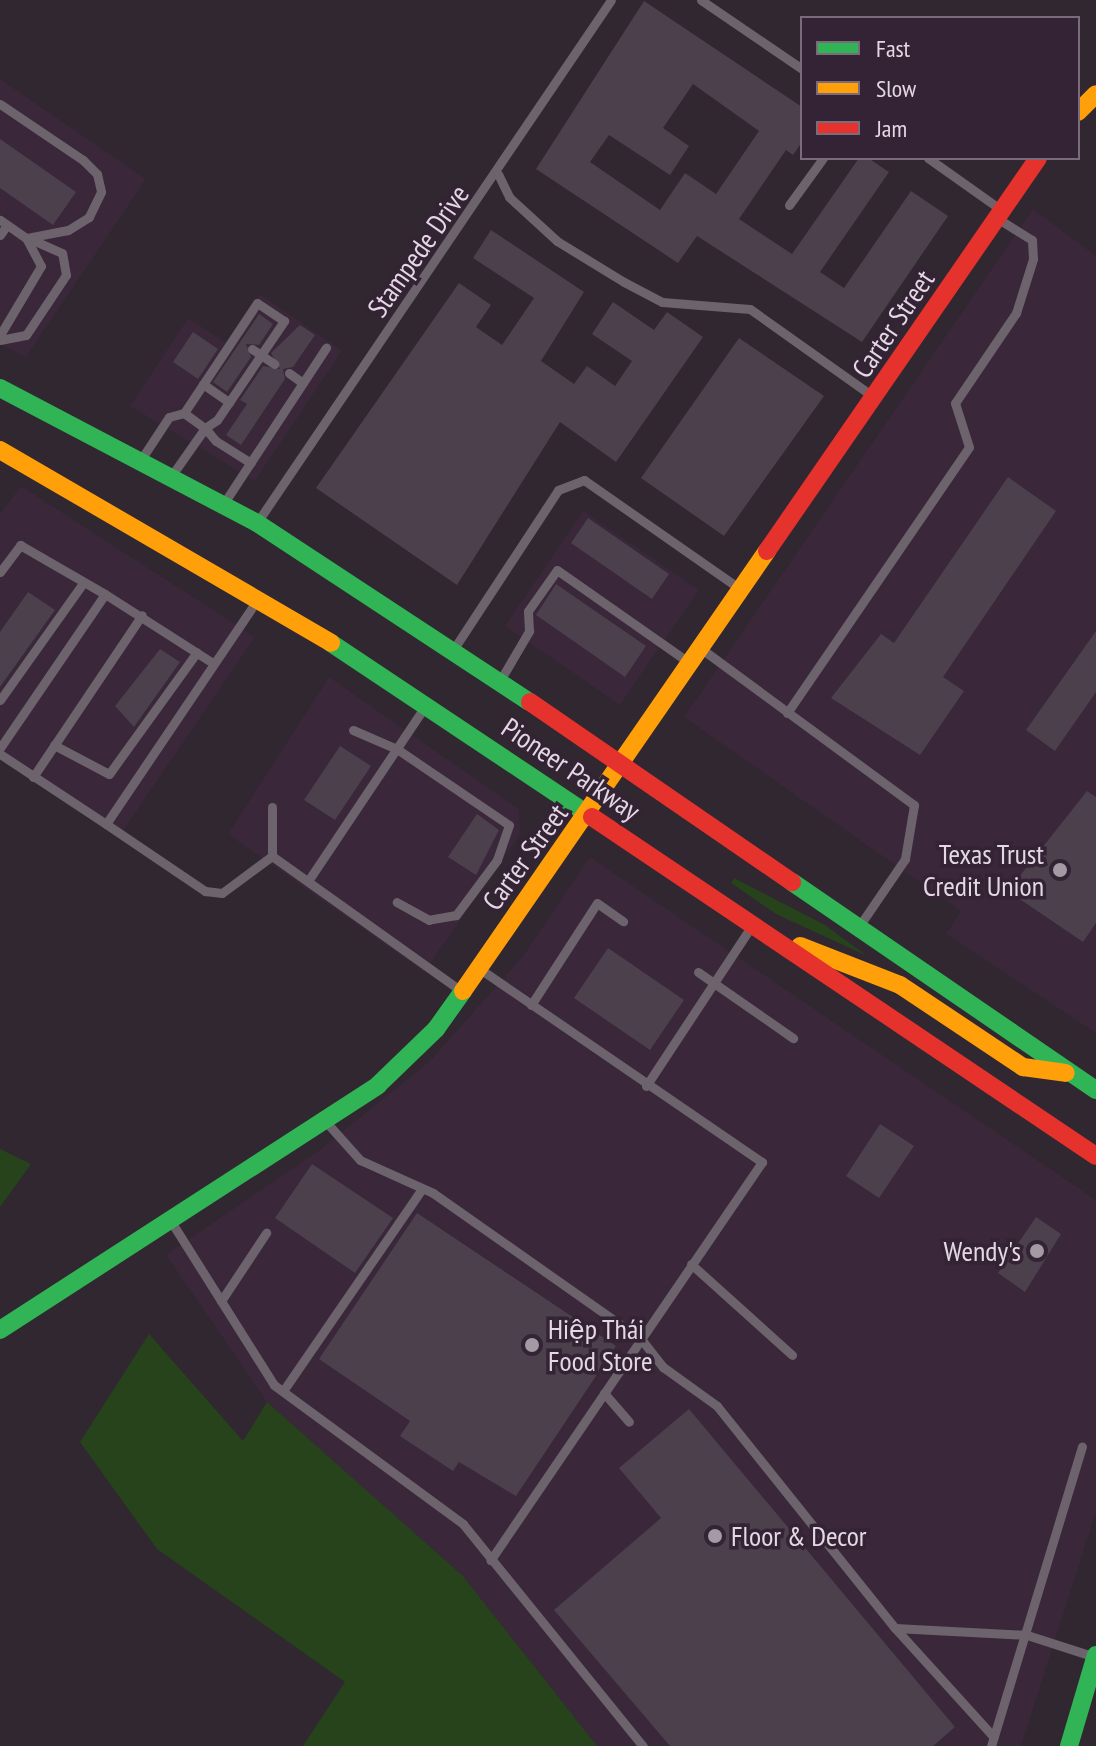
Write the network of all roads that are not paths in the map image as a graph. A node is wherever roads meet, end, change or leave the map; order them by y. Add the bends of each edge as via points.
1 (611, 0) edge
2 (701, 0) edge
3 (800, 68) edge
4 (1096, 94) edge
5 (0, 104) edge
6 (1080, 110) edge
7 (822, 160) edge
8 (931, 160) edge
9 (1037, 160) edge
10 (498, 174) junction
11 (789, 205) dead end
12 (1000, 215) junction
13 (3, 222) edge
14 (0, 235) edge
15 (26, 238) junction
16 (0, 337) edge
17 (326, 348) dead end
18 (256, 352) junction
19 (274, 364) dead end
20 (289, 373) dead end
21 (303, 383) junction
22 (203, 384) junction
23 (0, 388) edge
24 (876, 399) junction
25 (229, 402) junction
26 (184, 413) junction
27 (205, 428) junction
28 (0, 450) edge
29 (139, 462) junction
30 (251, 463) junction
31 (170, 477) junction
32 (222, 506) junction
33 (257, 523) junction
34 (0, 572) edge
35 (83, 583) junction
36 (743, 591) junction
37 (105, 594) junction
38 (259, 597) junction
39 (142, 615) junction
40 (453, 650) junction
41 (197, 652) junction
42 (698, 657) junction
43 (213, 663) junction
44 (500, 682) junction
45 (0, 700) edge
46 (426, 705) junction
47 (787, 713) junction
48 (353, 730) dead end
49 (54, 745) junction
50 (0, 748) edge
51 (397, 749) junction
52 (0, 754) edge
53 (623, 769) junction
54 (33, 777) junction
55 (272, 807) dead end
56 (589, 815) junction
57 (106, 824) junction
58 (272, 856) junction
59 (308, 881) junction
60 (397, 902) dead end
61 (623, 921) dead end
62 (752, 925) junction
63 (858, 928) junction
64 (782, 945) junction
65 (480, 969) junction
66 (698, 972) dead end
67 (713, 983) junction
68 (463, 992) junction
69 (531, 1005) junction
70 (793, 1038) dead end
71 (1070, 1073) junction
72 (646, 1086) junction
73 (1096, 1090) edge
74 (324, 1120) junction
75 (1096, 1156) edge
76 (422, 1189) junction
77 (170, 1220) junction
78 (266, 1233) dead end
79 (691, 1264) junction
80 (221, 1301) junction
81 (0, 1330) edge
82 (641, 1339) junction
83 (792, 1355) dead end
84 (283, 1391) junction
85 (604, 1393) junction
86 (629, 1422) dead end
87 (1082, 1446) dead end
88 (491, 1560) junction
89 (895, 1628) junction
90 (1027, 1635) junction
91 (1096, 1656) edge
92 (993, 1742) edge
93 (643, 1746) edge
94 (1069, 1746) edge

1 - 10 lane, Stampede Drive
2 - 3 lane
4 - 6 main road
5 - 15 lane via 83,160 99,183 89,217 68,230
7 - 11 lane
8 - 12 lane
9 - 12 main road, Carter Street
10 - 24 lane via 509,197 557,241 624,282 662,302 750,309
10 - 33 lane, Stampede Drive
12 - 24 main road, Carter Street
12 - 47 lane via 1032,240 1033,259 1016,313 955,403 969,447
13 - 14 lane
13 - 15 lane
15 - 16 lane via 41,266
15 - 16 lane via 62,253 66,275 26,335
17 - 21 lane
18 - 19 lane
18 - 22 lane via 284,321 257,303
18 - 25 lane
20 - 21 lane
21 - 30 lane
22 - 25 lane
22 - 26 lane
23 - 29 main road, Pioneer Parkway
24 - 36 main road, Carter Street
25 - 27 lane
26 - 27 lane
26 - 29 lane via 169,417
27 - 30 lane
27 - 31 lane
28 - 38 main road, Pioneer Parkway
29 - 31 main road, Pioneer Parkway
30 - 32 lane
31 - 32 main road, Pioneer Parkway
32 - 33 main road, Pioneer Parkway
33 - 40 main road, Pioneer Parkway
34 - 35 lane via 20,545
35 - 37 lane
35 - 45 lane
36 - 40 lane via 584,480 558,490
36 - 42 main road, Carter Street
37 - 39 lane
37 - 50 lane
38 - 43 lane
38 - 46 main road, Pioneer Parkway
39 - 41 lane
39 - 49 lane
40 - 44 main road, Pioneer Parkway
41 - 43 lane
41 - 49 lane via 109,774
42 - 44 lane via 557,570 528,611 529,631
42 - 47 lane
42 - 53 main road, Carter Street
43 - 57 lane
44 - 53 main road, Pioneer Parkway
46 - 51 lane
46 - 56 main road, Pioneer Parkway
47 - 63 lane via 914,805 905,859
48 - 51 lane
49 - 54 lane
51 - 59 lane
51 - 60 lane via 468,792 510,833 456,915 429,920
52 - 54 lane
53 - 56 main road, Carter Street
53 - 63 main road, Pioneer Parkway
54 - 57 lane
55 - 58 lane
56 - 62 main road, Pioneer Parkway
56 - 65 main road, Carter Street
57 - 58 lane via 205,891 222,893
58 - 59 lane
59 - 68 lane
61 - 69 lane via 597,903
62 - 64 main road, Pioneer Parkway
62 - 67 lane
63 - 71 main road, Pioneer Parkway
64 - 71 main road via 812,948 900,985 1023,1067
64 - 75 main road, Pioneer Parkway
65 - 68 main road, Carter Street
65 - 69 lane
66 - 67 lane
67 - 70 lane
67 - 72 lane
68 - 74 main road, Carter Street via 378,1085
69 - 72 lane
71 - 73 main road, Pioneer Parkway
72 - 79 lane via 762,1162
74 - 76 lane via 360,1160
74 - 77 main road, Carter Street
76 - 82 lane
76 - 84 lane
77 - 80 lane
77 - 81 main road, Carter Street
78 - 80 lane
79 - 82 lane
79 - 83 lane
80 - 84 lane
82 - 85 lane
82 - 89 lane via 663,1367 717,1406
84 - 88 lane via 463,1524
85 - 86 lane
85 - 88 lane
87 - 90 lane
88 - 93 lane
89 - 90 lane
89 - 92 lane
90 - 91 lane
90 - 92 lane
91 - 94 main road

